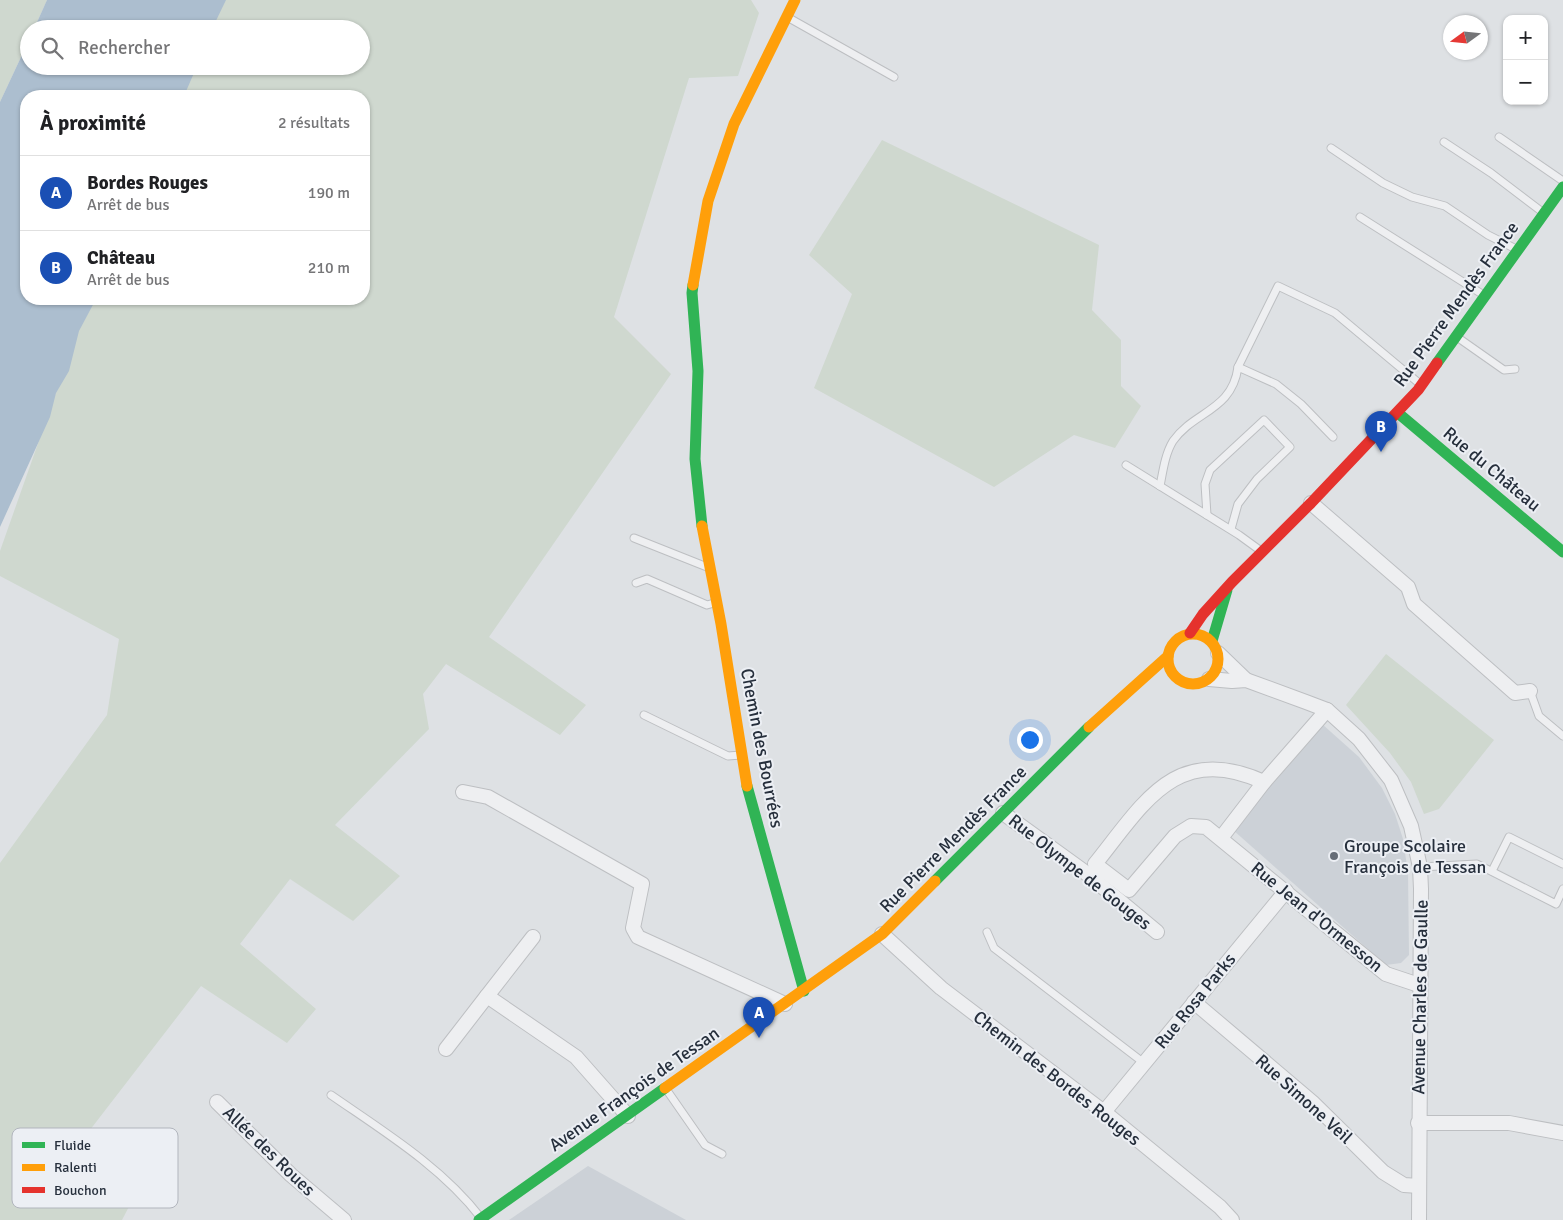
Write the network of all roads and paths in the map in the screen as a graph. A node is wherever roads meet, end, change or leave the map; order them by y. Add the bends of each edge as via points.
1 (795, 0) edge
2 (787, 16) junction
3 (894, 77) dead end
4 (1499, 137) dead end
5 (1444, 142) dead end
6 (1331, 148) dead end
7 (1563, 181) edge
8 (1561, 193) edge
9 (1543, 212) junction
10 (1360, 217) dead end
11 (1517, 250) junction
12 (1486, 296) junction
13 (1457, 336) junction
14 (1238, 367) junction
15 (1515, 369) dead end
16 (1421, 385) junction
17 (1398, 412) junction
18 (1333, 437) dead end
19 (1126, 465) dead end
20 (1160, 486) junction
21 (1311, 503) junction
22 (1207, 515) junction
23 (1231, 529) junction
24 (634, 538) dead end
25 (1262, 552) junction
26 (1563, 552) edge
27 (709, 568) junction
28 (636, 583) dead end
29 (1227, 588) junction
30 (716, 603) junction
31 (1190, 633) junction
32 (1215, 647) junction
33 (1168, 656) junction
34 (1178, 679) junction
35 (1209, 679) junction
36 (1246, 680) junction
37 (1530, 691) joint
38 (1112, 704) junction
39 (1326, 710) junction
40 (644, 715) dead end
41 (1563, 736) edge
42 (742, 755) junction
43 (1264, 782) junction
44 (463, 792) dead end
45 (1003, 813) junction
46 (1191, 826) joint
47 (1221, 838) junction
48 (1563, 864) edge
49 (1420, 867) junction
50 (1492, 871) junction
51 (1563, 889) edge
52 (1286, 891) junction
53 (987, 932) dead end
54 (1157, 932) dead end
55 (882, 934) junction
56 (533, 937) dead end
57 (1419, 985) junction
58 (804, 991) junction
59 (487, 996) junction
60 (1194, 1002) junction
61 (785, 1004) junction
62 (446, 1049) dead end
63 (1144, 1063) junction
64 (665, 1087) junction
65 (331, 1095) dead end
66 (217, 1102) dead end
67 (1104, 1112) junction
68 (628, 1116) junction
69 (1418, 1123) junction
70 (1563, 1133) edge
71 (722, 1154) dead end
72 (1419, 1186) junction
73 (487, 1217) edge
74 (344, 1220) edge
75 (1232, 1220) edge
76 (1419, 1220) edge

1 - 2 street, Chemin des Bourrées
2 - 3 lane
2 - 27 street, Chemin des Bourrées via 734,124 708,200 692,293 698,371 695,459 699,512
4 - 7 lane
5 - 9 lane
6 - 11 lane via 1383,183 1412,197 1445,206
8 - 9 street, Rue Pierre Mendès France
9 - 11 street, Rue Pierre Mendès France
10 - 12 lane
11 - 12 street, Rue Pierre Mendès France
12 - 13 street, Rue Pierre Mendès France
13 - 15 lane via 1504,370
13 - 16 street, Rue Pierre Mendès France
14 - 16 lane via 1278,286 1336,313
14 - 18 lane via 1276,384
14 - 20 lane via 1236,382 1228,395 1174,439 1168,450
16 - 17 street, Rue Pierre Mendès France
17 - 21 street, Rue Pierre Mendès France
17 - 26 street, Rue du Château
19 - 20 lane
20 - 22 lane
21 - 25 street, Rue Pierre Mendès France
21 - 37 street via 1408,587 1414,604 1516,693
22 - 23 lane
22 - 23 lane via 1205,484 1210,470 1264,420 1290,448 1257,479 1238,504
23 - 25 lane
24 - 27 lane
25 - 29 street, Rue Pierre Mendès France
27 - 30 street, Chemin des Bourrées
28 - 30 lane via 647,579 707,605
29 - 31 street, Rue Pierre Mendès France
29 - 32 street, Rue Pierre Mendès France
30 - 42 street, Chemin des Bourrées
31 - 32 street via 1205,636
31 - 33 street via 1175,641
32 - 35 street via 1217,668
32 - 36 street, Avenue Charles de Gaulle
33 - 34 street via 1170,669
33 - 38 street, Rue Pierre Mendès France
34 - 35 street via 1197,684
34 - 38 street, Rue Pierre Mendès France
35 - 36 street, Avenue Charles de Gaulle
36 - 39 street, Avenue Charles de Gaulle
37 - 41 lane via 1539,716
38 - 45 street, Rue Pierre Mendès France
39 - 43 street
39 - 49 street, Avenue Charles de Gaulle via 1359,739 1391,780 1411,826
40 - 42 lane via 728,756
42 - 58 street, Chemin des Bourrées via 749,797
43 - 46 street, Rue Olympe de Gouges via 1238,771 1205,769 1179,775 1144,802 1095,864 1128,890 1175,836
43 - 47 street
44 - 61 street via 488,797 642,884 632,928 638,937
45 - 54 street, Rue Olympe de Gouges via 1086,873
45 - 55 street, Rue Pierre Mendès France
46 - 47 street, Rue Jean d'Ormesson via 1206,827
47 - 52 street, Rue Jean d'Ormesson
48 - 50 lane via 1509,837
49 - 50 lane via 1477,864
49 - 57 street, Avenue Charles de Gaulle
50 - 51 lane via 1556,904
52 - 57 street, Rue Jean d'Ormesson via 1386,974
52 - 60 street, Rue Rosa Parks
53 - 63 lane via 994,948
55 - 58 street, Avenue François de Tessan
55 - 67 street, Chemin des Bordes Rouges via 941,988
56 - 59 street
57 - 69 street, Avenue Charles de Gaulle
58 - 61 street, Avenue François de Tessan
59 - 62 street
59 - 68 street via 576,1057
60 - 63 street, Rue Rosa Parks
60 - 72 street, Rue Simone Veil via 1312,1102 1383,1172 1404,1185
61 - 64 street, Avenue François de Tessan
63 - 67 street, Rue Rosa Parks
64 - 68 street, Avenue François de Tessan
64 - 71 lane via 705,1145
65 - 73 lane via 408,1148
66 - 74 street, Allée des Roues via 291,1175
67 - 75 street, Chemin des Bordes Rouges
68 - 73 street, Avenue François de Tessan
69 - 70 street via 1510,1123
69 - 72 street, Avenue Charles de Gaulle
72 - 76 street, Avenue Charles de Gaulle

